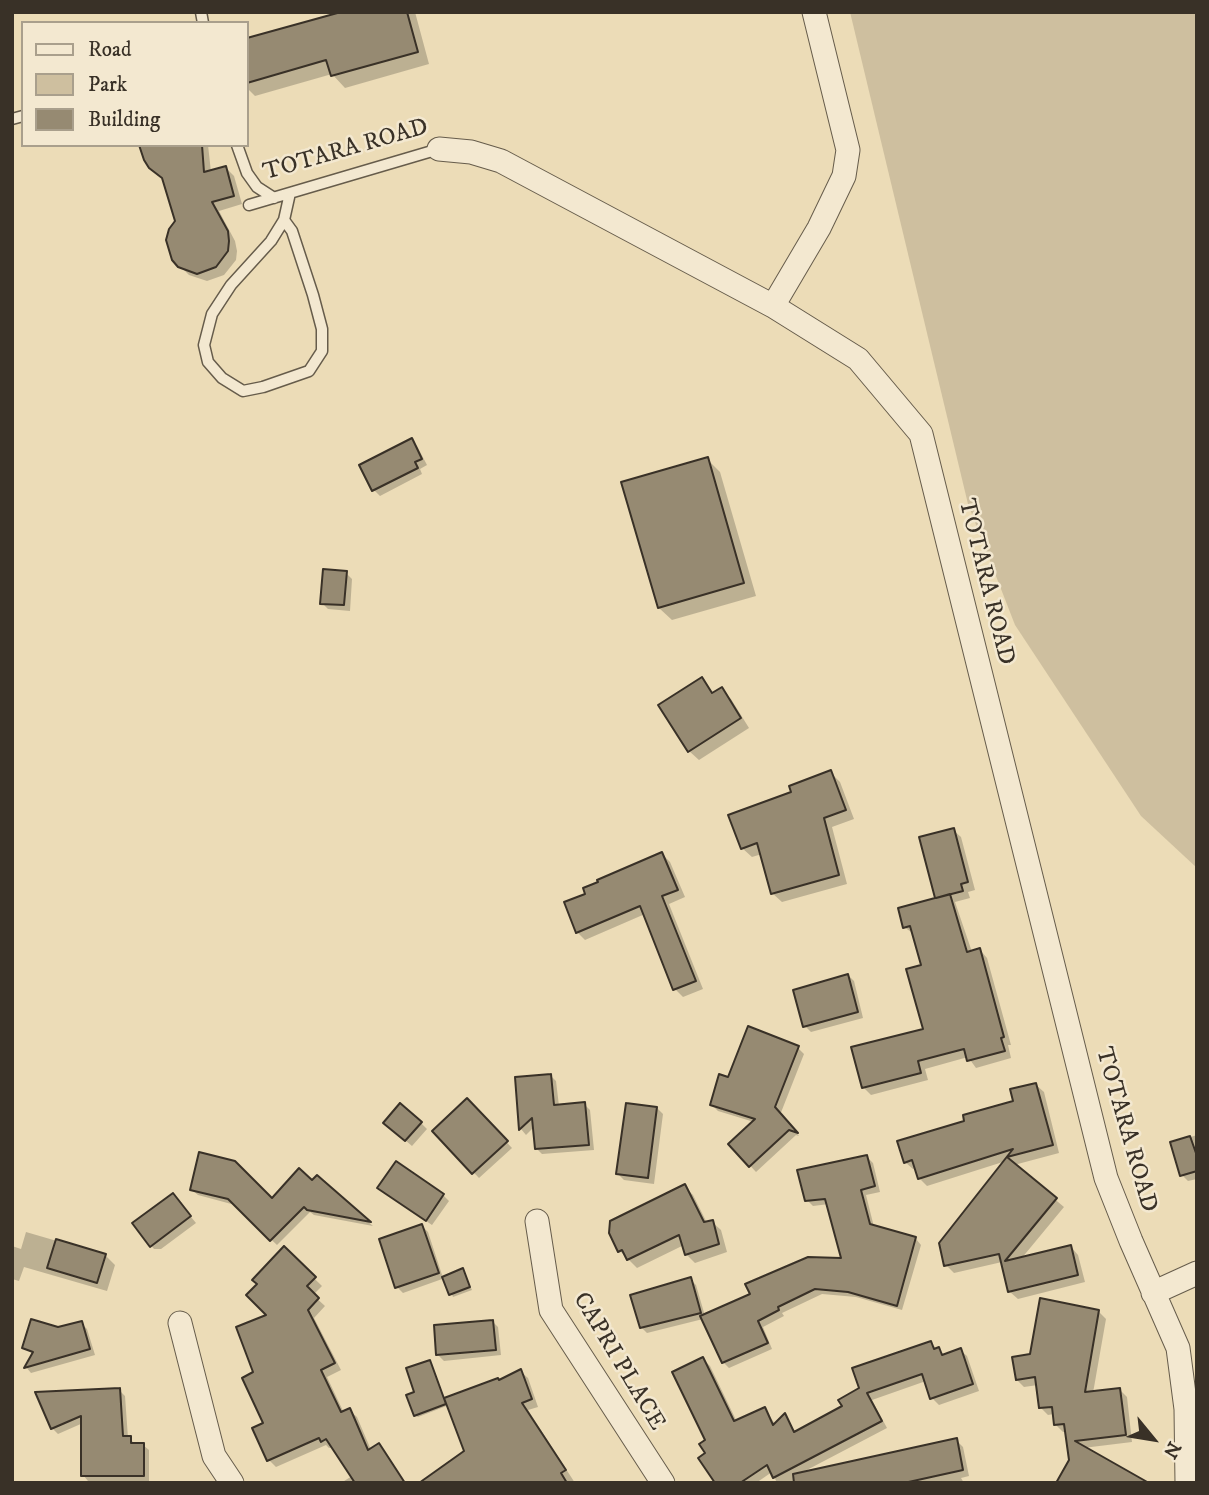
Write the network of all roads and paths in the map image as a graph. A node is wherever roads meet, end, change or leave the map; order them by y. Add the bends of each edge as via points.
1 (814, 12) edge
2 (238, 147) edge
3 (439, 149) joint
4 (290, 193) junction
5 (274, 198) junction
6 (249, 205) dead end
7 (284, 220) junction
8 (773, 306) junction
9 (537, 1222) dead end
10 (1197, 1273) edge
11 (1153, 1293) junction
12 (180, 1323) dead end
13 (232, 1483) edge
14 (663, 1483) edge
15 (1186, 1483) edge

1 - 8 street via 848,150 844,176 819,228
2 - 5 lane via 247,173
3 - 4 lane, TOTARA ROAD
3 - 8 street, TOTARA ROAD via 501,161
4 - 5 lane, TOTARA ROAD
4 - 7 lane
5 - 6 lane, TOTARA ROAD
7 - 7 lane via 212,314 204,345 208,362 243,391 309,371 322,351 313,295
8 - 11 street, TOTARA ROAD via 858,359 921,434 1106,1178
9 - 14 street, CAPRI PLACE via 551,1310
10 - 11 street
11 - 15 street, TOTARA ROAD via 1178,1348 1186,1409
12 - 13 street via 215,1456

